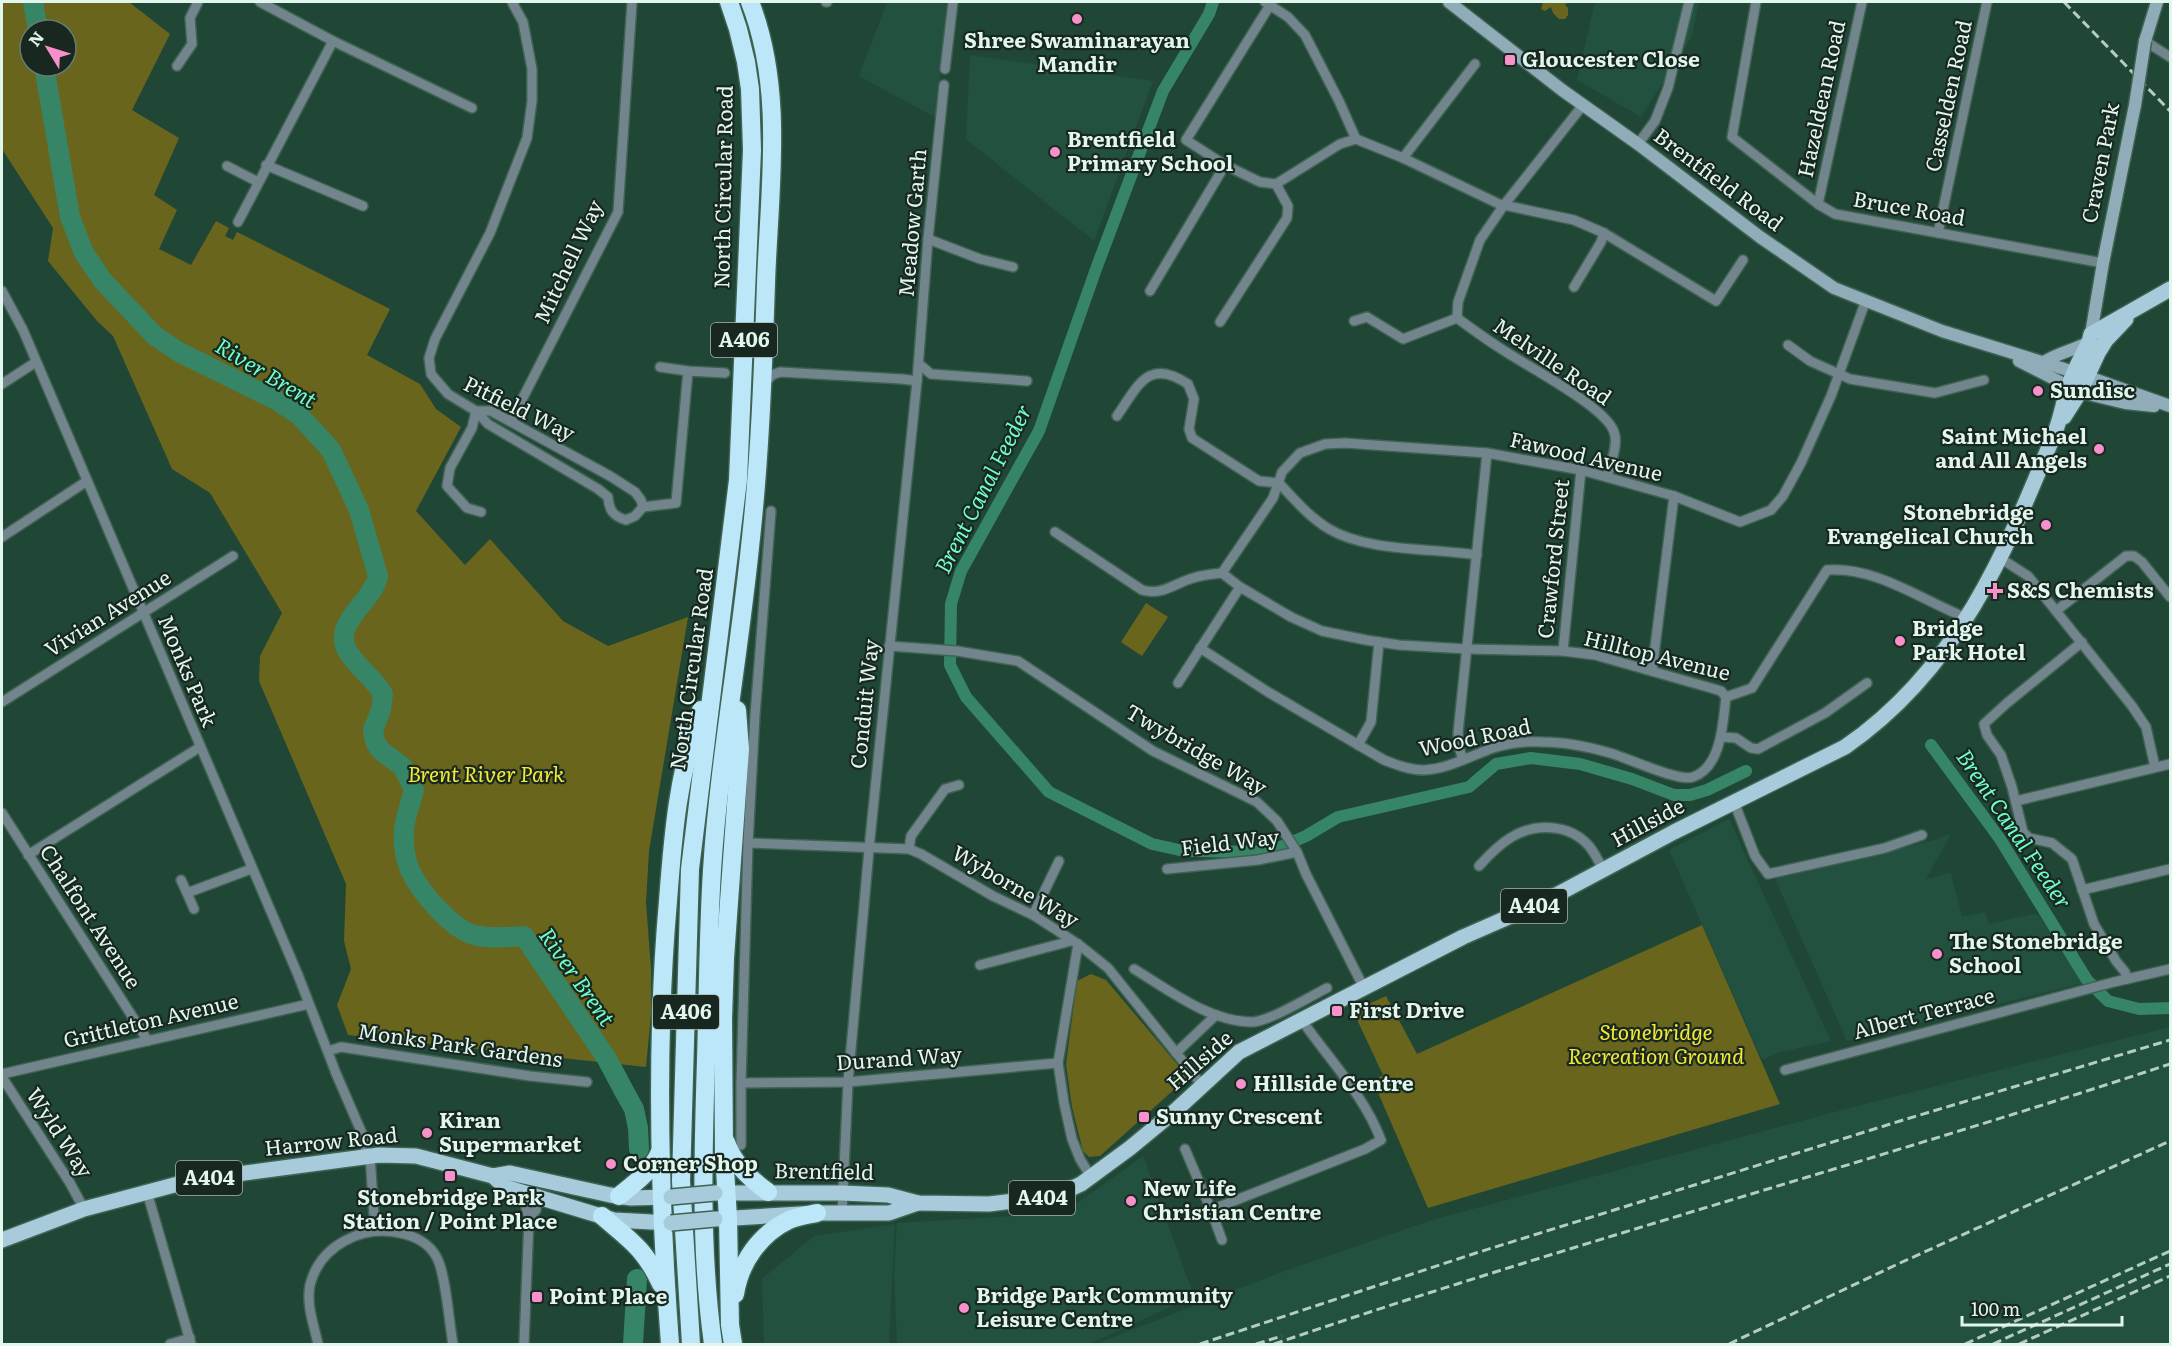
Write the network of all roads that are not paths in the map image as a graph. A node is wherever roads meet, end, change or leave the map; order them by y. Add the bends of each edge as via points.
1 (198, 2) edge
2 (260, 2) edge
3 (512, 2) edge
4 (632, 2) edge
5 (729, 2) edge
6 (750, 2) edge
7 (953, 2) edge
8 (1449, 2) edge
9 (1689, 2) edge
10 (1756, 2) edge
11 (1862, 2) edge
12 (1987, 2) edge
13 (2157, 2) edge
14 (1269, 3) edge
15 (333, 41) junction
16 (2145, 41) junction
17 (2170, 57) edge
18 (1475, 64) dead end
19 (177, 66) dead end
20 (945, 69) dead end
21 (944, 85) dead end
22 (1583, 105) junction
23 (472, 108) dead end
24 (1356, 139) junction
25 (1638, 144) junction
26 (1403, 158) junction
27 (267, 165) junction
28 (1225, 165) junction
29 (227, 166) dead end
30 (258, 182) junction
31 (1276, 183) junction
32 (1818, 204) junction
33 (1504, 205) junction
34 (363, 206) dead end
35 (238, 222) dead end
36 (1604, 233) junction
37 (1938, 233) junction
38 (928, 239) junction
39 (1743, 260) dead end
40 (2103, 263) junction
41 (1013, 267) dead end
42 (1574, 287) dead end
43 (2170, 289) edge
44 (2, 291) edge
45 (1150, 291) dead end
46 (1866, 300) junction
47 (2134, 310) junction
48 (1457, 318) junction
49 (1354, 321) dead end
50 (1220, 322) dead end
51 (2090, 338) junction
52 (1788, 345) dead end
53 (1988, 345) junction
54 (36, 362) junction
55 (2044, 362) junction
56 (918, 364) junction
57 (660, 367) dead end
58 (688, 371) junction
59 (725, 373) dead end
60 (1838, 374) junction
61 (1984, 380) dead end
62 (917, 381) junction
63 (1027, 381) dead end
64 (2077, 382) junction
65 (2, 384) edge
66 (763, 388) junction
67 (2170, 407) edge
68 (476, 411) junction
69 (1117, 416) dead end
70 (511, 421) junction
71 (1487, 453) junction
72 (1581, 470) junction
73 (1607, 477) junction
74 (87, 481) junction
75 (1279, 483) junction
76 (1674, 495) junction
77 (643, 507) junction
78 (771, 511) dead end
79 (481, 512) dead end
80 (1055, 532) dead end
81 (2, 537) edge
82 (1478, 555) junction
83 (233, 556) dead end
84 (2000, 558) junction
85 (1222, 573) junction
86 (1240, 587) junction
87 (2170, 597) edge
88 (2056, 611) junction
89 (143, 613) junction
90 (1967, 618) junction
91 (1379, 642) junction
92 (2082, 642) junction
93 (889, 646) junction
94 (1200, 648) junction
95 (1467, 649) junction
96 (1563, 651) junction
97 (1652, 671) junction
98 (712, 680) junction
99 (734, 682) junction
100 (1178, 683) dead end
101 (1867, 683) dead end
102 (1726, 697) junction
103 (2, 702) edge
104 (1722, 737) junction
105 (1358, 746) junction
106 (201, 747) junction
107 (1463, 760) junction
108 (2170, 764) edge
109 (2155, 768) junction
110 (959, 785) dead end
111 (2016, 801) junction
112 (1734, 802) junction
113 (2, 813) edge
114 (1922, 836) dead end
115 (748, 843) junction
116 (870, 848) junction
117 (909, 849) junction
118 (1296, 850) junction
119 (28, 855) junction
120 (1059, 861) dead end
121 (1479, 866) dead end
122 (2170, 868) edge
123 (252, 869) junction
124 (1167, 869) dead end
125 (1603, 870) junction
126 (182, 880) dead end
127 (2082, 890) junction
128 (187, 893) junction
129 (194, 909) dead end
130 (1033, 915) junction
131 (1074, 943) junction
132 (980, 965) dead end
133 (1134, 969) dead end
134 (2170, 969) edge
135 (2127, 979) junction
136 (1363, 986) junction
137 (1327, 988) dead end
138 (309, 1004) junction
139 (1216, 1015) junction
140 (1301, 1018) junction
141 (148, 1041) junction
142 (328, 1051) junction
143 (1176, 1053) junction
144 (1059, 1063) junction
145 (1785, 1070) dead end
146 (2, 1075) edge
147 (587, 1082) dead end
148 (849, 1082) junction
149 (741, 1083) junction
150 (1202, 1085) junction
151 (724, 1134) junction
152 (1141, 1139) joint
153 (741, 1145) dead end
154 (1185, 1149) dead end
155 (660, 1150) junction
156 (368, 1156) junction
157 (493, 1176) junction
158 (1092, 1177) junction
159 (529, 1178) junction
160 (147, 1192) junction
161 (522, 1192) junction
162 (768, 1192) junction
163 (721, 1193) junction
164 (842, 1193) junction
165 (619, 1196) junction
166 (538, 1197) junction
167 (666, 1197) junction
168 (918, 1203) junction
169 (84, 1209) junction
170 (1211, 1210) junction
171 (817, 1213) junction
172 (842, 1213) junction
173 (602, 1215) junction
174 (529, 1219) junction
175 (722, 1219) junction
176 (667, 1224) junction
177 (375, 1231) junction
178 (2, 1240) edge
179 (1222, 1240) dead end
180 (665, 1294) junction
181 (730, 1325) junction
182 (190, 1341) edge
183 (525, 1341) edge
184 (669, 1341) edge
185 (170, 1344) edge
186 (318, 1344) edge
187 (453, 1344) edge
188 (691, 1344) edge
189 (713, 1344) edge
190 (733, 1344) edge

1 - 19 street via 189,18 192,44
2 - 15 street
3 - 68 street, Pitfield Way via 524,22 532,69 527,138 490,233 429,358 431,374 448,394
4 - 70 street, Mitchell Way via 618,212
5 - 98 highway, North Circular Road / A406 via 746,62 752,150 738,480
6 - 66 highway, North Circular Road / A406 via 769,74 772,112
7 - 20 street
8 - 22 street, Brentfield Road
9 - 25 street via 1668,88 1655,121
10 - 32 street, Bruce Road via 1732,137
11 - 32 street, Hazeldean Road
12 - 37 street, Casselden Road
13 - 16 street, Craven Park
14 - 24 street via 1305,35
14 - 28 street via 1186,140
15 - 23 street
15 - 27 street
16 - 17 street
16 - 40 street, Craven Park, bridge
18 - 26 street
21 - 38 street, Meadow Garth
22 - 25 street, Brentfield Road
22 - 33 street
24 - 26 street
24 - 31 street via 1340,144
25 - 46 street, Brentfield Road via 1799,265 1834,288
26 - 33 street
27 - 30 street
27 - 34 street
28 - 31 street via 1260,182
28 - 45 street
29 - 30 street
30 - 35 street
31 - 50 street via 1288,206 1287,218
32 - 37 street, Bruce Road via 1835,214
33 - 36 street via 1574,220
33 - 48 street via 1480,240 1458,302
36 - 39 street via 1716,301
36 - 42 street
37 - 40 street, Bruce Road
38 - 41 street
38 - 56 street, Meadow Garth
40 - 51 street, Craven Park
43 - 47 main road, A404
44 - 54 street, Monks Park
46 - 53 street, Brentfield Road
46 - 60 street, Fawood Avenue
47 - 51 main road, A404
47 - 64 main road, A404 via 2106,340
48 - 49 street via 1403,339 1368,317
48 - 73 street, Melville Road via 1582,400 1608,422 1615,433
51 - 55 street
51 - 64 main road, Craven Park / A404
52 - 60 street
53 - 55 street, Brentfield Road
53 - 64 street, Brentfield Road
54 - 65 street
54 - 74 street, Monks Park
55 - 64 street, Brentfield Road
56 - 62 street, Meadow Garth
56 - 63 street via 931,374
57 - 58 street
58 - 59 street
58 - 77 street via 676,503
60 - 61 street via 1935,393
60 - 76 street, Fawood Avenue via 1802,463 1771,510 1740,522
62 - 66 street via 780,372 772,375
62 - 93 street, Conduit Way
64 - 67 street
64 - 84 main road, Hillside / A404
66 - 99 highway, North Circular Road / A406
68 - 70 street, Pitfield Way via 491,411
68 - 77 street, Pitfield Way via 488,424 598,489 608,497 612,514 618,518 626,520
68 - 79 street via 472,428 450,468 447,486 467,508
69 - 75 street via 1139,382 1150,374 1172,375 1188,384 1194,399 1189,429 1192,438 1259,481
70 - 77 street, Pitfield Way via 634,492
71 - 72 street, Fawood Avenue
71 - 75 street, Fawood Avenue via 1345,442 1325,444 1300,453 1282,472
71 - 82 street
72 - 73 street, Fawood Avenue
72 - 96 street, Crawford Street
73 - 76 street, Fawood Avenue
74 - 81 street
74 - 89 street, Monks Park
75 - 82 street via 1330,530 1367,543
75 - 85 street, Fawood Avenue
76 - 97 street
78 - 115 street
80 - 85 street via 1151,593 1196,577
82 - 95 street
83 - 89 street, Vivian Avenue
84 - 88 street via 2028,576
84 - 90 main road, Hillside / A404
85 - 86 street, Hilltop Avenue
86 - 91 street, Hilltop Avenue via 1307,626
86 - 94 street
87 - 88 street via 2142,562 2126,556
88 - 92 street
89 - 103 street, Vivian Avenue
89 - 106 street, Monks Park
90 - 102 street, Hilltop Avenue via 1883,580 1844,569 1827,570 1752,688
90 - 112 main road, Hillside / A404 via 1916,686 1870,729 1845,747
91 - 95 street, Hilltop Avenue
91 - 105 street via 1371,722
92 - 109 street via 2141,718
92 - 111 street via 1984,724 2001,755
93 - 116 street, Conduit Way
93 - 118 street, Twybridge Way via 1018,661 1153,751 1257,802 1277,821
94 - 100 street
94 - 105 street, Wood Road
95 - 96 street, Hilltop Avenue
95 - 107 street via 1458,733
96 - 97 street, Hilltop Avenue via 1595,655
97 - 102 street, Hilltop Avenue via 1721,692
98 - 155 highway via 686,757 672,846 664,952
98 - 188 highway, North Circular Road / A406 via 690,868 681,1181
99 - 151 highway via 740,749 725,957
99 - 189 highway, North Circular Road / A406 via 712,883 703,1181
101 - 104 street via 1825,713 1758,749 1736,738
102 - 104 street, Wood Road
104 - 107 street, Wood Road via 1710,762 1692,778 1576,745 1543,742 1495,747
105 - 107 street, Wood Road via 1402,767 1423,770
106 - 119 street
106 - 123 street, Monks Park
108 - 109 street
109 - 111 street
110 - 117 street via 945,789 911,836
111 - 127 street via 2023,832 2029,838 2052,843 2072,859
112 - 114 street via 1755,856 1768,874
112 - 125 main road, Hillside / A404
113 - 119 street, Chalfont Avenue
115 - 116 street, Wyborne Way
115 - 149 street
116 - 117 street, Wyborne Way
116 - 148 street, Conduit Way
117 - 130 street, Wyborne Way
118 - 124 street, Field Way via 1258,860
118 - 136 street, Twybridge Way
119 - 141 street, Chalfont Avenue
120 - 130 street
121 - 125 street via 1509,838 1528,829 1552,827 1583,840
122 - 127 street
123 - 128 street
123 - 138 street, Monks Park
125 - 136 main road, Hillside / A404
126 - 128 street
127 - 135 street via 2094,924
128 - 129 street
130 - 131 street, Wyborne Way
131 - 132 street
131 - 143 street, Wyborne Way via 1108,968
131 - 144 street
133 - 139 street
134 - 135 street, Albert Terrace
135 - 145 street, Albert Terrace
136 - 140 main road, Hillside / A404
137 - 139 street via 1252,1022
138 - 141 street, Grittleton Avenue
138 - 142 street, Monks Park
139 - 143 street
140 - 150 main road, Hillside / A404 via 1239,1052
140 - 170 street via 1348,1082 1380,1140
141 - 146 street, Grittleton Avenue
142 - 147 street, Monks Park Gardens via 341,1047
142 - 156 street, Monks Park
143 - 150 street, Wyborne Way
144 - 148 street, Durand Way
144 - 158 street via 1072,1139
146 - 169 street, Wyld Way
148 - 149 street, Durand Way
148 - 164 street, Conduit Way
149 - 153 street
150 - 152 main road, Hillside / A404
151 - 162 highway via 736,1161
151 - 163 highway
152 - 158 main road, Brentfield / A404
154 - 170 street
155 - 165 highway via 648,1172
155 - 167 highway
156 - 157 main road, Harrow Road / A404 via 416,1156
156 - 160 main road, Harrow Road / A404 via 193,1180
156 - 177 street, Monks Park
157 - 159 main road, Harrow Road / A404 via 510,1173
157 - 161 main road, Harrow Road / A404 via 505,1187
158 - 168 main road, Brentfield / A404 via 1055,1196 1038,1199 989,1204
159 - 165 main road, Harrow Road / A404
159 - 166 street
160 - 169 main road, Harrow Road / A404
160 - 182 street
161 - 166 main road, Harrow Road / A404
161 - 174 street
162 - 163 main road, Brentfield / A404
162 - 164 main road, Brentfield / A404
163 - 167 main road, Harrow Road / A404, bridge
163 - 175 highway
164 - 168 main road, Brentfield / A404 via 888,1195
164 - 172 street, Conduit Way
165 - 167 main road, Harrow Road / A404
166 - 173 main road, Harrow Road / A404
166 - 174 street via 536,1210
167 - 176 highway
168 - 172 main road, Brentfield / A404 via 889,1213
169 - 178 main road, Harrow Road / A404
170 - 179 street
171 - 172 main road, Brentfield / A404
171 - 175 main road, Brentfield / A404
171 - 181 highway via 791,1219 756,1246 736,1286
173 - 176 main road, Harrow Road / A404 via 614,1220
173 - 180 highway via 638,1245
174 - 183 street
175 - 176 main road, Harrow Road / A404, bridge
175 - 181 highway
176 - 180 highway
177 - 186 street via 355,1235 334,1247 314,1276 309,1308
177 - 187 street via 419,1239 436,1256
180 - 184 highway
181 - 190 highway
182 - 185 street

